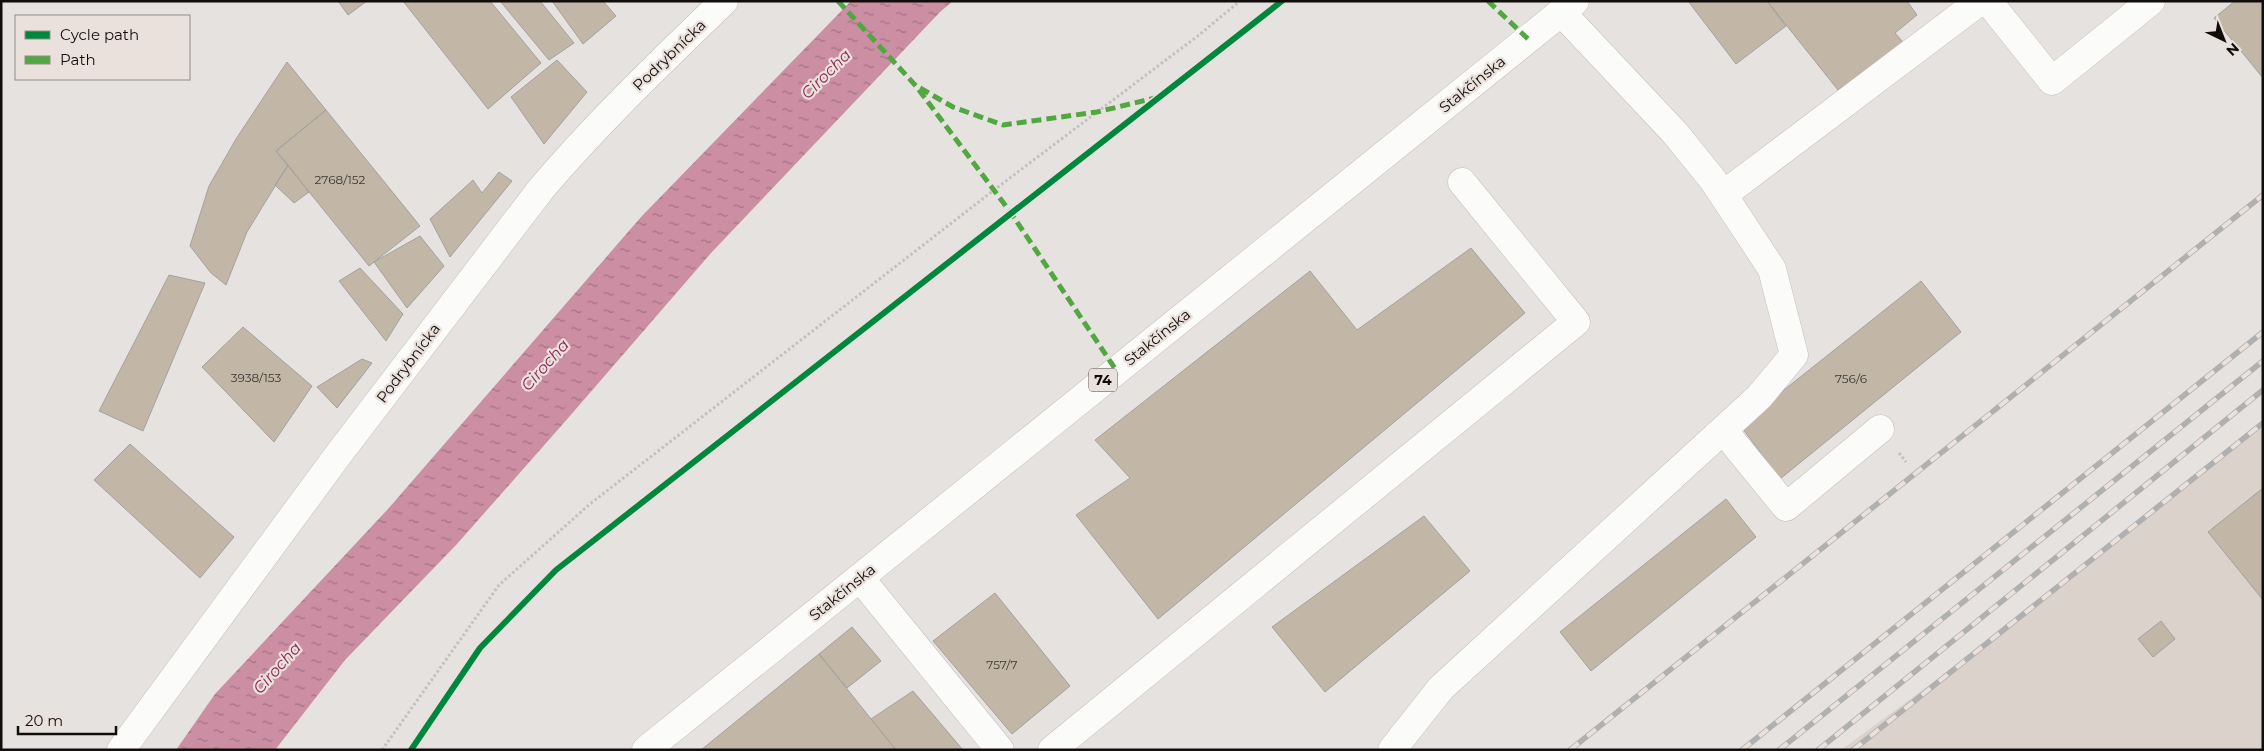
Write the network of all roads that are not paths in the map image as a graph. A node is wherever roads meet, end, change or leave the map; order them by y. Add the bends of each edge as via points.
1 (724, 1) edge
2 (1980, 1) edge
3 (1988, 1) edge
4 (2151, 1) edge
5 (1568, 7) edge
6 (1462, 182) dead end
7 (1723, 195) junction
8 (1880, 429) dead end
9 (1723, 430) junction
10 (860, 578) junction
11 (121, 750) edge
12 (646, 750) edge
13 (1000, 750) edge
14 (1052, 750) edge
15 (1392, 750) edge

1 - 11 main road, Podrybnícka via 617,106 541,188
2 - 7 main road
3 - 4 main road via 2052,81
5 - 7 main road
5 - 10 main road, Stakčínska / 74
6 - 14 main road via 1576,322
7 - 9 main road via 1772,269 1794,355 1759,397
8 - 9 main road via 1786,507
9 - 15 main road via 1441,688
10 - 12 main road, Stakčínska / 74
10 - 13 main road

